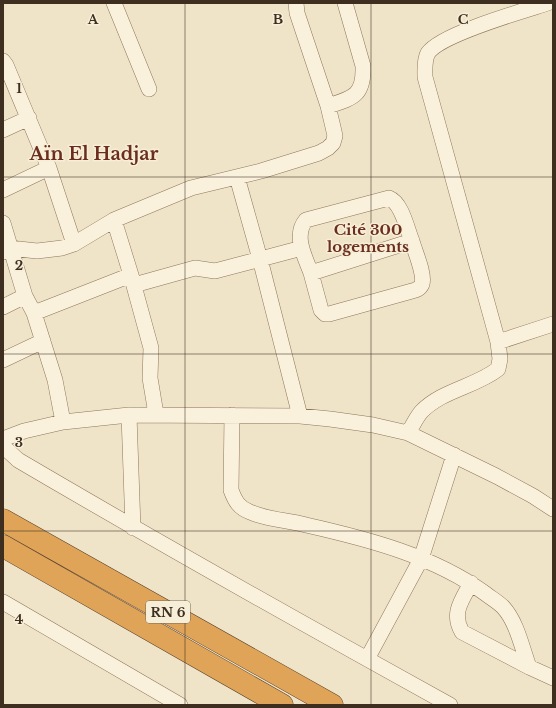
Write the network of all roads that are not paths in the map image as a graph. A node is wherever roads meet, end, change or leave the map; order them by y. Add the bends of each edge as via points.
1 (114, 3) edge
2 (296, 3) edge
3 (345, 3) edge
4 (548, 3) edge
5 (3, 61) edge
6 (149, 89) dead end
7 (328, 106) junction
8 (29, 118) junction
9 (3, 130) edge
10 (49, 168) junction
11 (237, 177) junction
12 (3, 190) edge
13 (114, 220) junction
14 (3, 223) edge
15 (412, 241) junction
16 (74, 244) junction
17 (302, 248) junction
18 (6, 250) edge
19 (260, 259) junction
20 (311, 273) junction
21 (132, 280) junction
22 (25, 296) junction
23 (3, 307) edge
24 (34, 313) junction
25 (553, 324) edge
26 (43, 341) junction
27 (498, 342) junction
28 (3, 360) edge
29 (156, 414) junction
30 (129, 415) junction
31 (232, 415) junction
32 (300, 416) junction
33 (63, 422) junction
34 (408, 433) junction
35 (3, 438) edge
36 (3, 446) edge
37 (454, 455) junction
38 (553, 509) edge
39 (3, 520) edge
40 (133, 528) junction
41 (3, 546) edge
42 (422, 559) junction
43 (471, 583) junction
44 (3, 602) edge
45 (367, 659) junction
46 (529, 667) junction
47 (553, 678) edge
48 (180, 705) edge
49 (282, 705) edge
50 (332, 705) edge
51 (450, 705) edge

1 - 6 street
2 - 7 street via 297,13
3 - 7 street via 363,66 363,77 356,94
4 - 27 street via 479,26 436,45 428,54 425,63 425,77
5 - 8 street
7 - 11 street via 335,136 328,148 319,153
8 - 9 street
8 - 10 street
10 - 12 street
10 - 16 street
11 - 13 street via 191,188
11 - 19 street
13 - 16 street
13 - 21 street
14 - 18 street
15 - 17 street via 399,206 389,198 306,220 302,224 300,235
15 - 20 street
15 - 20 street via 423,276 422,285 412,291 325,314 321,310
16 - 18 street via 37,251
17 - 19 street
17 - 20 street
18 - 22 street
19 - 21 street via 215,271 195,268
19 - 32 street
21 - 24 street
21 - 29 street via 151,348 150,378
22 - 23 street
22 - 24 street
24 - 26 street
25 - 27 street
26 - 28 street
26 - 33 street via 55,380
27 - 34 street via 498,369 429,405
29 - 30 street
29 - 31 street
30 - 33 street
30 - 40 street
31 - 32 street
31 - 42 street via 231,490 235,501 242,508 268,518 305,524 369,541
32 - 34 street
33 - 35 street
34 - 37 street
36 - 40 street via 18,460
37 - 38 street
37 - 42 street
39 - 50 highway, RN 6
40 - 45 street
41 - 49 highway, RN 6
42 - 43 street
42 - 45 street
43 - 46 street via 502,606 510,616
43 - 46 street via 459,606 457,616 458,626 462,632
44 - 48 street
45 - 51 street
46 - 47 street

